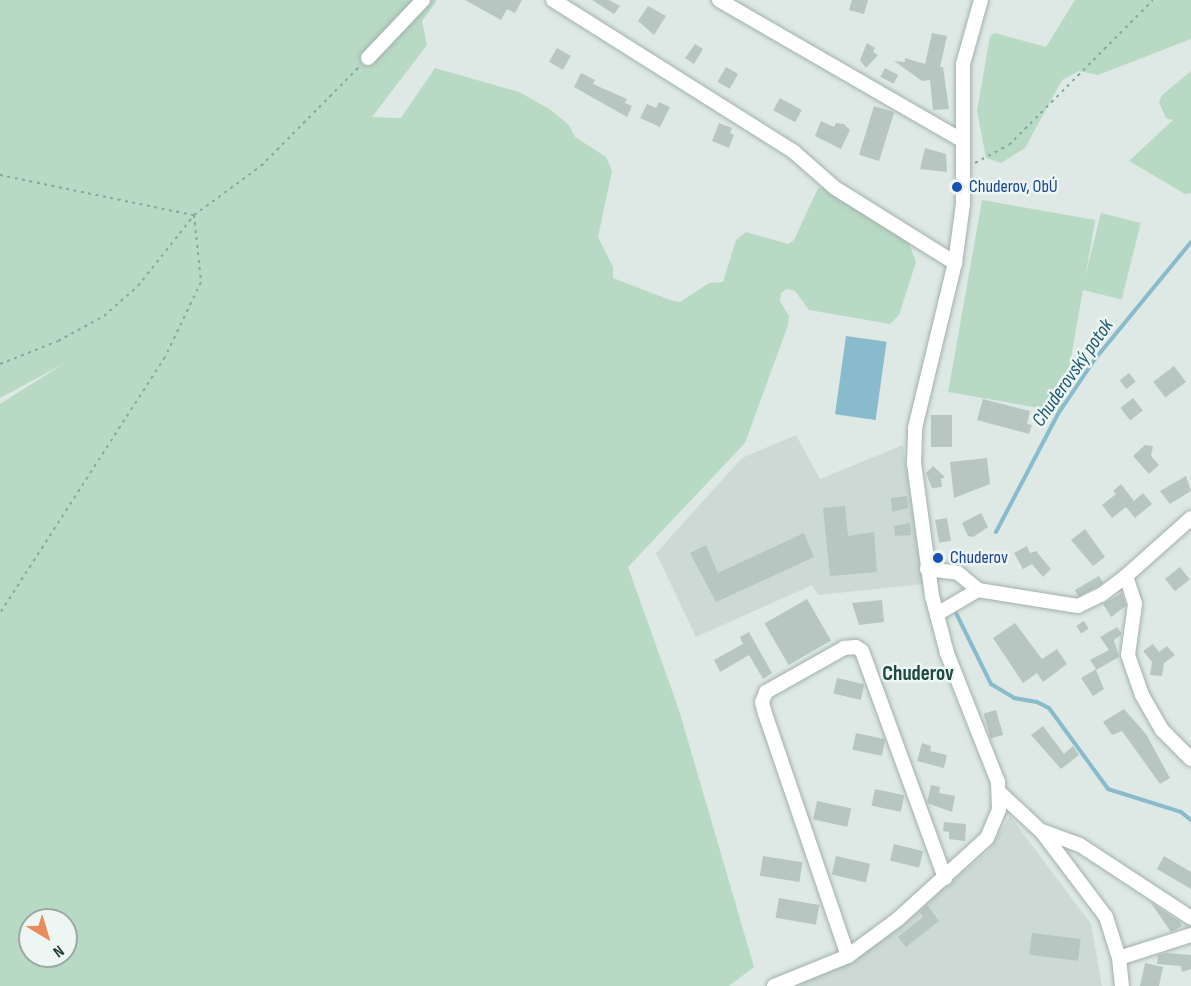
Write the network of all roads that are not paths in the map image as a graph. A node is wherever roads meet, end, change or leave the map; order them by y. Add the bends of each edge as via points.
1 (423, 0) edge
2 (553, 0) edge
3 (719, 0) edge
4 (981, 0) edge
5 (368, 58) road end
6 (961, 140) junction
7 (955, 263) junction
8 (1191, 518) edge
9 (927, 569) junction
10 (1126, 576) junction
11 (968, 582) junction
12 (942, 611) junction
13 (1191, 759) edge
14 (1001, 794) junction
15 (1040, 830) junction
16 (945, 878) junction
17 (1191, 918) edge
18 (1191, 935) edge
19 (848, 956) junction
20 (1119, 958) junction
21 (774, 986) edge
22 (1122, 986) edge

1 - 5 street
2 - 7 street via 794,153 835,188
3 - 6 street
4 - 6 street via 963,64
6 - 7 street via 963,204
7 - 9 street via 915,428 914,463
8 - 10 street
9 - 11 street
9 - 12 street
10 - 11 street via 1078,606
10 - 13 street via 1135,604 1128,655 1142,695 1162,730
11 - 12 street via 962,599
12 - 14 street via 947,653
14 - 15 street
14 - 16 street via 987,838
15 - 17 street via 1080,846
15 - 20 street via 1106,917
16 - 19 street
16 - 19 street via 861,651 856,646 844,648 766,692 762,702 765,714
18 - 20 street
19 - 21 street
20 - 22 street

